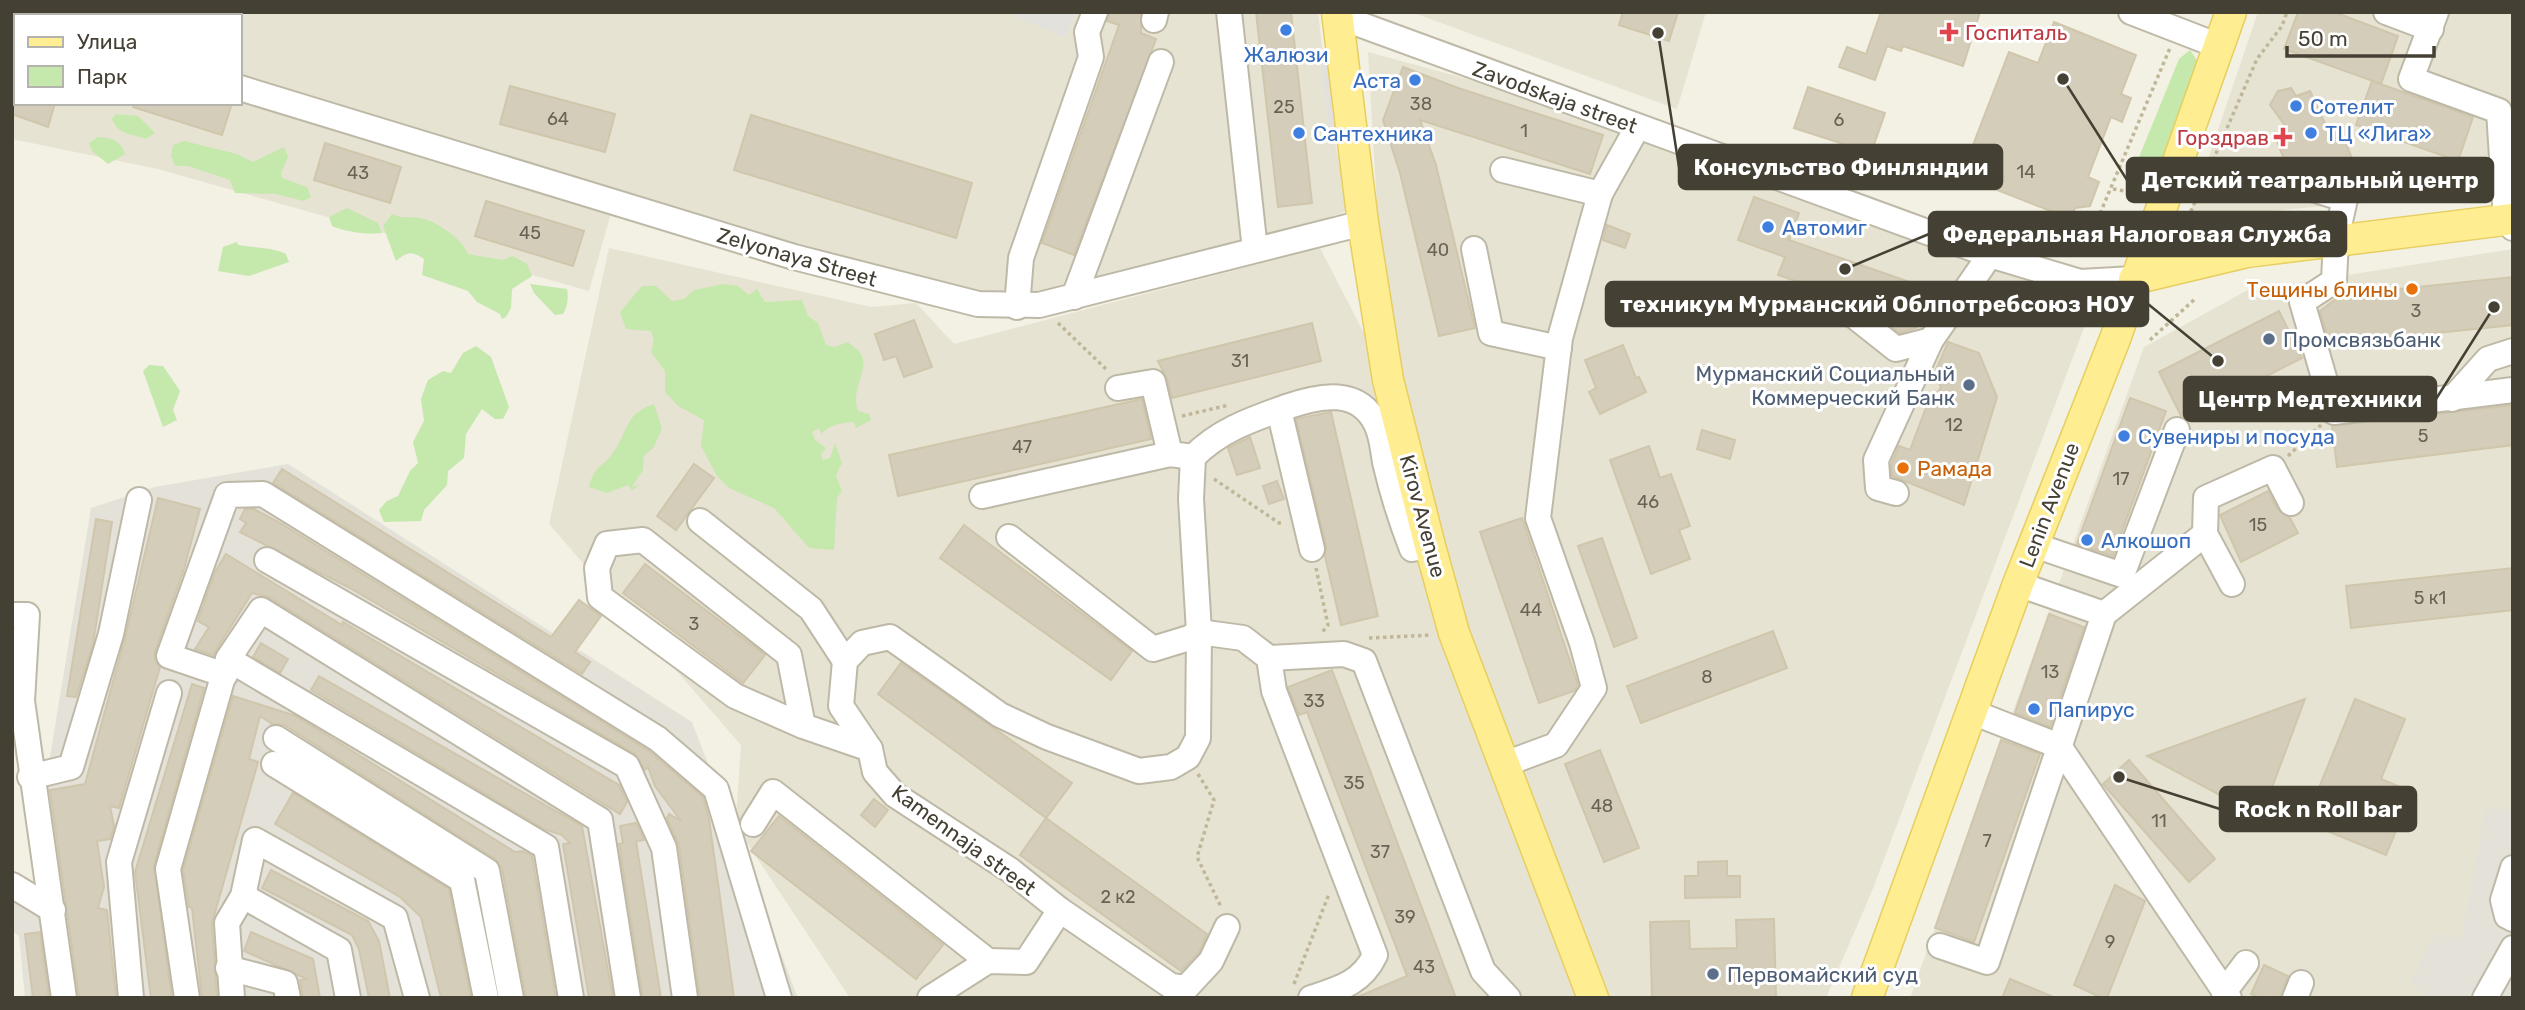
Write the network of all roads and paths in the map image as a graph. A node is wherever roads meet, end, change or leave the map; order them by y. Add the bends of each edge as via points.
1 (1095, 12) edge
2 (1229, 12) edge
3 (2231, 12) edge
4 (2287, 12) edge
5 (2386, 12) edge
6 (1337, 14) edge
7 (2147, 15) edge
8 (2434, 21) edge
9 (2177, 31) junction
10 (2219, 46) junction
11 (1161, 62) dead end
12 (242, 89) edge
13 (1637, 128) junction
14 (1503, 170) dead end
15 (2293, 183) dead end
16 (2113, 189) junction
17 (1600, 194) junction
18 (2148, 195) dead end
19 (2188, 218) dead end
20 (2511, 222) edge
21 (1363, 223) junction
22 (2336, 239) junction
23 (1474, 249) dead end
24 (1255, 250) junction
25 (2090, 254) dead end
26 (1990, 255) junction
27 (2134, 279) junction
28 (1074, 297) junction
29 (2196, 298) dead end
30 (1028, 306) junction
31 (1848, 311) dead end
32 (1931, 340) junction
33 (2150, 340) dead end
34 (1559, 348) junction
35 (2513, 351) edge
36 (1114, 381) joint
37 (2513, 390) edge
38 (2452, 400) junction
39 (1279, 410) junction
40 (2177, 430) dead end
41 (1190, 462) junction
42 (1896, 493) dead end
43 (982, 496) dead end
44 (139, 500) dead end
45 (2291, 503) dead end
46 (1304, 516) junction
47 (700, 521) dead end
48 (2205, 534) junction
49 (1009, 537) dead end
50 (2034, 545) junction
51 (1430, 546) junction
52 (1312, 549) joint
53 (267, 560) dead end
54 (2232, 583) dead end
55 (2018, 584) junction
56 (2104, 614) junction
57 (12, 615) edge
58 (1328, 625) dead end
59 (1199, 632) junction
60 (1454, 633) junction
61 (1359, 638) dead end
62 (1318, 639) dead end
63 (1332, 639) dead end
64 (1269, 658) junction
65 (845, 662) junction
66 (227, 667) junction
67 (169, 693) dead end
68 (1972, 712) junction
69 (803, 726) junction
70 (276, 738) dead end
71 (2059, 746) junction
72 (870, 749) junction
73 (1188, 757) junction
74 (274, 764) dead end
75 (1504, 764) junction
76 (30, 777) junction
77 (753, 824) dead end
78 (1340, 866) junction
79 (2513, 868) edge
80 (12, 885) edge
81 (243, 896) junction
82 (53, 910) junction
83 (1060, 910) junction
84 (2513, 919) edge
85 (1227, 927) joint
86 (1940, 946) dead end
87 (2513, 948) edge
88 (988, 961) junction
89 (2246, 963) dead end
90 (228, 968) junction
91 (1166, 992) edge
92 (1305, 994) edge
93 (2226, 995) edge
94 (64, 998) edge
95 (131, 998) edge
96 (187, 998) edge
97 (232, 998) edge
98 (288, 998) edge
99 (348, 998) edge
100 (417, 998) edge
101 (486, 998) edge
102 (511, 998) edge
103 (571, 998) edge
104 (628, 998) edge
105 (685, 998) edge
106 (779, 998) edge
107 (930, 998) edge
108 (1508, 998) edge
109 (1593, 998) edge
110 (1867, 998) edge
111 (2485, 998) edge

1 - 30 street via 1087,33 1091,57 1021,258
2 - 24 street
3 - 10 main road, Lenin Avenue
4 - 19 path via 2257,59
5 - 8 street
6 - 13 street, Zavodskaja street
6 - 21 main road, Kirov Avenue
7 - 9 street
8 - 20 street via 2412,79 2499,111
9 - 10 street
9 - 16 path
10 - 27 main road, Lenin Avenue
11 - 28 street
12 - 30 street, Zelyonaya Street via 794,257 937,296
13 - 17 street
13 - 26 street, Zavodskaja street
14 - 17 street
15 - 22 street via 2345,199
16 - 18 path
16 - 25 path via 2096,223
17 - 34 street
20 - 22 main road
21 - 24 street, Zelyonaya Street
21 - 51 main road, Kirov Avenue via 1388,380
22 - 27 main road via 2247,252
22 - 38 street via 2334,281 2302,302 2334,412
23 - 34 street via 1491,333
24 - 28 street, Zelyonaya Street
26 - 27 street, Zavodskaja street via 2080,282
26 - 32 street
27 - 50 main road, Lenin Avenue
28 - 30 street, Zelyonaya Street
29 - 33 path
30 - 36 path
31 - 32 street via 1896,349
32 - 42 street via 1876,460 1878,488
34 - 75 street via 1538,517 1594,688 1556,745
35 - 38 street via 2488,359
36 - 41 street via 1153,382
37 - 38 street
39 - 41 street via 1213,438
39 - 46 street
39 - 51 street via 1327,396 1352,398 1368,408 1378,428 1412,549
40 - 50 street via 2122,575
41 - 43 street
41 - 46 path via 1279,523
41 - 59 street
44 - 76 street via 111,634 71,767
45 - 48 street via 2273,468 2206,498
46 - 52 street
47 - 65 street via 811,609
48 - 54 street
48 - 56 street
49 - 59 street via 1153,649
50 - 55 main road, Lenin Avenue
51 - 60 main road, Kirov Avenue
52 - 58 path
53 - 105 street via 627,766 664,848
55 - 56 street
55 - 68 main road, Lenin Avenue
56 - 71 street
57 - 76 street via 27,615 22,701
59 - 64 street via 1243,638
59 - 73 street via 1198,738
60 - 61 path
60 - 75 main road, Kirov Avenue
62 - 63 path
64 - 78 street via 1274,691
64 - 108 street via 1344,654 1364,661 1483,971
65 - 72 street, Kamennaja street via 842,706
65 - 73 street via 862,643 890,637 1000,715 1047,737 1139,771 1171,768
66 - 96 street via 168,869
66 - 103 street via 546,847
66 - 104 street via 261,610 600,820
66 - 106 street via 170,656 227,495 263,494 658,739 716,789
67 - 95 street via 120,862
68 - 71 street
68 - 110 main road, Lenin Avenue
69 - 69 street via 735,696 600,597 597,568 607,544 643,540 789,655
69 - 72 street
70 - 102 street via 488,871
71 - 86 street via 1987,962
71 - 93 street
72 - 83 street, Kamennaja street via 876,772 895,795 1010,870
73 - 85 path via 1214,800 1198,857 1218,895
74 - 101 street via 462,880
75 - 109 main road, Kirov Avenue
76 - 82 street
77 - 88 street via 773,792
78 - 92 path via 1293,982
78 - 92 street via 1375,955 1366,973 1341,989
79 - 84 street via 2504,900 2507,916
80 - 82 street
81 - 90 street via 227,923
81 - 99 street via 339,950
81 - 100 street via 255,840 395,918
82 - 94 street
83 - 88 street via 1026,962
83 - 91 street, Kamennaja street
85 - 91 street via 1211,961 1186,988
87 - 111 street
88 - 107 street
89 - 93 street
90 - 97 street
90 - 98 street via 285,983

